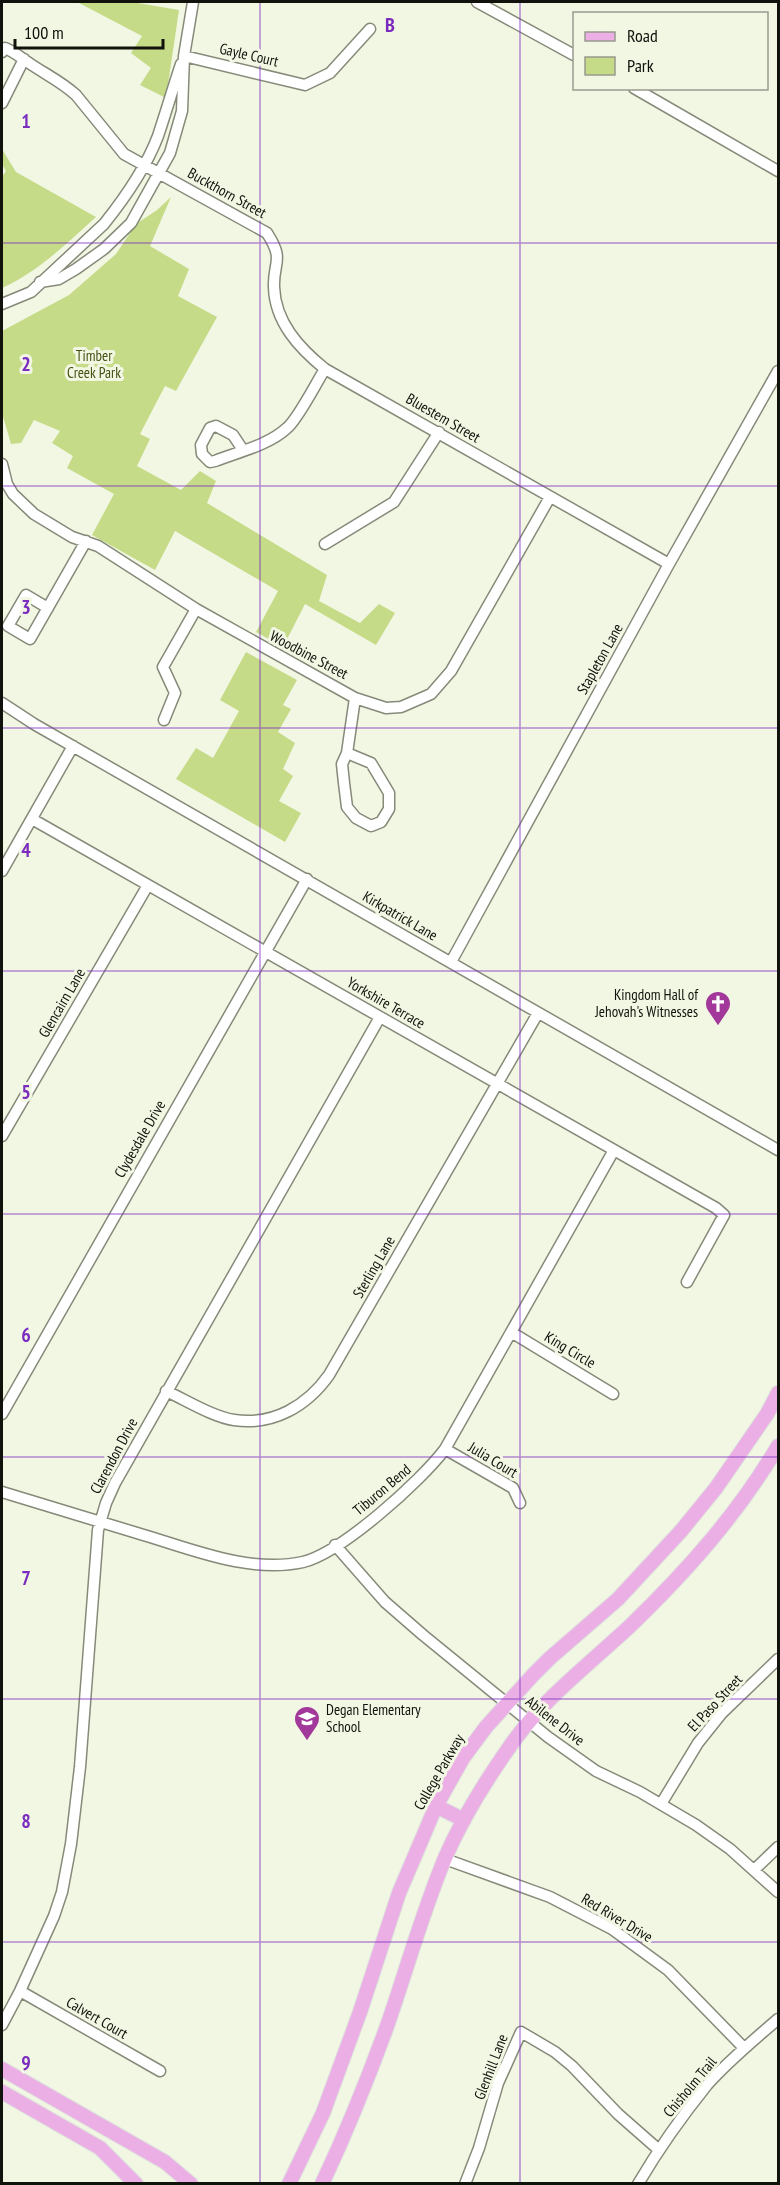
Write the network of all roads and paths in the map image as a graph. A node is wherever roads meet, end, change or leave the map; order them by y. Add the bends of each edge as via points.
1 (193, 2) edge
2 (477, 2) edge
3 (370, 28) dead end
4 (2, 51) edge
5 (573, 54) edge
6 (184, 56) junction
7 (24, 58) junction
8 (637, 90) edge
9 (2, 103) edge
10 (144, 163) junction
11 (778, 171) edge
12 (159, 172) junction
13 (275, 246) joint
14 (40, 282) junction
15 (2, 304) edge
16 (324, 369) junction
17 (778, 371) edge
18 (438, 432) junction
19 (243, 450) dead end
20 (2, 464) edge
21 (550, 497) junction
22 (86, 541) junction
23 (326, 544) dead end
24 (669, 564) junction
25 (48, 608) dead end
26 (196, 609) junction
27 (356, 698) junction
28 (4, 705) edge
29 (164, 720) dead end
30 (74, 746) junction
31 (347, 753) junction
32 (32, 819) junction
33 (2, 871) edge
34 (307, 879) junction
35 (148, 885) junction
36 (264, 951) junction
37 (451, 962) junction
38 (538, 1013) junction
39 (380, 1017) junction
40 (497, 1083) junction
41 (2, 1136) edge
42 (614, 1150) junction
43 (778, 1150) edge
44 (687, 1282) dead end
45 (511, 1332) junction
46 (166, 1391) junction
47 (778, 1393) edge
48 (613, 1394) dead end
49 (2, 1414) edge
50 (778, 1446) edge
51 (445, 1449) junction
52 (2, 1492) edge
53 (520, 1503) dead end
54 (101, 1522) junction
55 (335, 1545) junction
56 (778, 1659) edge
57 (508, 1703) junction
58 (529, 1721) junction
59 (660, 1804) junction
60 (436, 1806) junction
61 (464, 1820) junction
62 (778, 1847) edge
63 (445, 1859) junction
64 (754, 1870) junction
65 (778, 1892) edge
66 (20, 1991) junction
67 (778, 2019) edge
68 (2, 2025) edge
69 (744, 2048) junction
70 (2, 2069) edge
71 (160, 2071) dead end
72 (2, 2092) edge
73 (659, 2150) junction
74 (136, 2184) edge
75 (191, 2184) edge
76 (289, 2184) edge
77 (322, 2184) edge
78 (465, 2184) edge
79 (638, 2184) edge

1 - 6 street
2 - 5 street
3 - 6 street, Gayle Court via 330,73 305,85
4 - 7 street, Buckthorn Street via 5,48
6 - 10 street via 158,136
6 - 12 street via 179,127
7 - 9 street
7 - 10 street, Buckthorn Street via 76,95 124,154
8 - 11 street
10 - 12 street, Buckthorn Street
10 - 14 street via 104,224
12 - 13 street, Buckthorn Street via 261,228
12 - 14 street via 131,223 104,249 59,279
13 - 16 street, Bluestem Street via 278,309 287,330
14 - 15 street via 31,292
16 - 18 street, Bluestem Street
16 - 19 street via 288,428
17 - 24 street, Stapleton Lane
18 - 21 street, Bluestem Street
18 - 23 street via 394,502
20 - 22 street, Woodbine Street via 8,484 24,506 72,537
21 - 24 street, Bluestem Street
21 - 27 street, Woodbine Street via 452,671 432,694 401,707 386,708
22 - 25 street
22 - 26 street, Woodbine Street
24 - 37 street, Stapleton Lane
26 - 27 street, Woodbine Street
26 - 29 street via 163,667 175,693
27 - 31 street
28 - 30 street, Kirkpatrick Lane
30 - 32 street
30 - 34 street, Kirkpatrick Lane
31 - 31 street via 342,764 347,807 370,826 381,822 389,809 388,793 371,763
32 - 33 street
32 - 35 street, Yorkshire Terrace
34 - 36 street, Clydesdale Drive
34 - 37 street, Kirkpatrick Lane
35 - 36 street, Yorkshire Terrace
35 - 41 street, Glencairn Lane
36 - 39 street, Yorkshire Terrace
36 - 49 street, Clydesdale Drive
37 - 38 street, Kirkpatrick Lane
38 - 40 street, Sterling Lane
38 - 43 street, Kirkpatrick Lane
39 - 40 street, Yorkshire Terrace
39 - 46 street, Clarendon Drive
40 - 42 street, Yorkshire Terrace
40 - 46 street, Sterling Lane via 329,1375 312,1396 276,1417 261,1421 233,1420
42 - 44 street, Yorkshire Terrace via 723,1215
42 - 45 street, Tiburon Bend
45 - 48 street, King Circle
45 - 51 street, Tiburon Bend
46 - 54 street, Clarendon Drive via 114,1484
47 - 57 main road, College Parkway via 716,1488 681,1531 635,1582 550,1658
50 - 58 main road via 736,1511 697,1558
51 - 53 street, Julia Court via 513,1488
51 - 55 street, Tiburon Bend via 404,1493
52 - 54 street, Tiburon Bend
54 - 55 street, Tiburon Bend via 213,1555 270,1565 306,1561
54 - 66 street, Clarendon Drive via 71,1844 54,1916
55 - 57 street, Abilene Drive via 385,1602
56 - 59 street, El Paso Street via 698,1743
57 - 58 street, Abilene Drive
57 - 60 main road, College Parkway via 463,1758
58 - 59 street, Abilene Drive via 596,1771
58 - 61 main road
59 - 64 street, Abilene Drive via 730,1849
60 - 61 main road
60 - 76 main road, College Parkway via 399,1893 323,2113
61 - 63 main road
62 - 64 street
63 - 69 street, Red River Drive via 550,1897 612,1929 668,1970
63 - 77 main road via 386,2030
64 - 65 street, Abilene Drive
66 - 68 street, Clarendon Drive
66 - 71 street, Calvert Court
67 - 69 street, Chisholm Trail
69 - 73 street, Chisholm Trail via 708,2085
70 - 75 main road via 165,2162
72 - 74 main road via 100,2148
73 - 78 street, Glenhill Lane via 572,2066 521,2032 498,2083
73 - 79 street, Chisholm Trail

